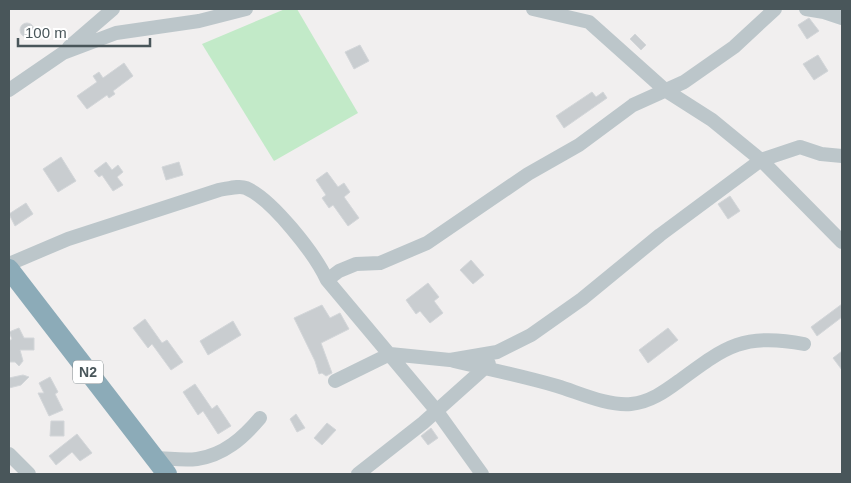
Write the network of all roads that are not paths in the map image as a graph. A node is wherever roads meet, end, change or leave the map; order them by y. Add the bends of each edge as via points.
1 (113, 9) edge
2 (246, 9) edge
3 (533, 9) edge
4 (774, 9) edge
5 (806, 9) edge
6 (842, 18) edge
7 (63, 53) junction
8 (9, 90) edge
9 (665, 90) junction
10 (842, 156) edge
11 (761, 160) junction
12 (842, 242) edge
13 (9, 264) edge
14 (9, 270) edge
15 (327, 280) junction
16 (804, 344) dead end
17 (497, 352) junction
18 (390, 354) junction
19 (450, 360) junction
20 (486, 368) junction
21 (335, 381) dead end
22 (436, 410) junction
23 (260, 418) dead end
24 (9, 454) edge
25 (154, 458) junction
26 (29, 474) edge
27 (167, 474) edge
28 (358, 474) edge
29 (482, 474) edge

1 - 7 street
2 - 7 street via 199,21 116,33
3 - 9 street via 589,22
4 - 9 street via 734,47 684,82
5 - 6 street
7 - 8 street
9 - 11 street via 712,120
9 - 15 street via 633,105 427,243 380,263 356,264
10 - 11 street via 800,147
11 - 12 street
11 - 17 street via 660,235 582,299 531,335
13 - 15 street via 68,240 219,190 244,187 266,200 318,261
14 - 25 highway, N2
15 - 18 street
16 - 20 street via 781,339 725,348 660,395 630,404 593,398
17 - 19 street
17 - 20 street
18 - 19 street
18 - 21 street
18 - 22 street
19 - 20 street
20 - 22 street
22 - 28 street
22 - 29 street
23 - 25 street via 241,439 222,451 196,460
24 - 26 street
25 - 27 highway, N2

